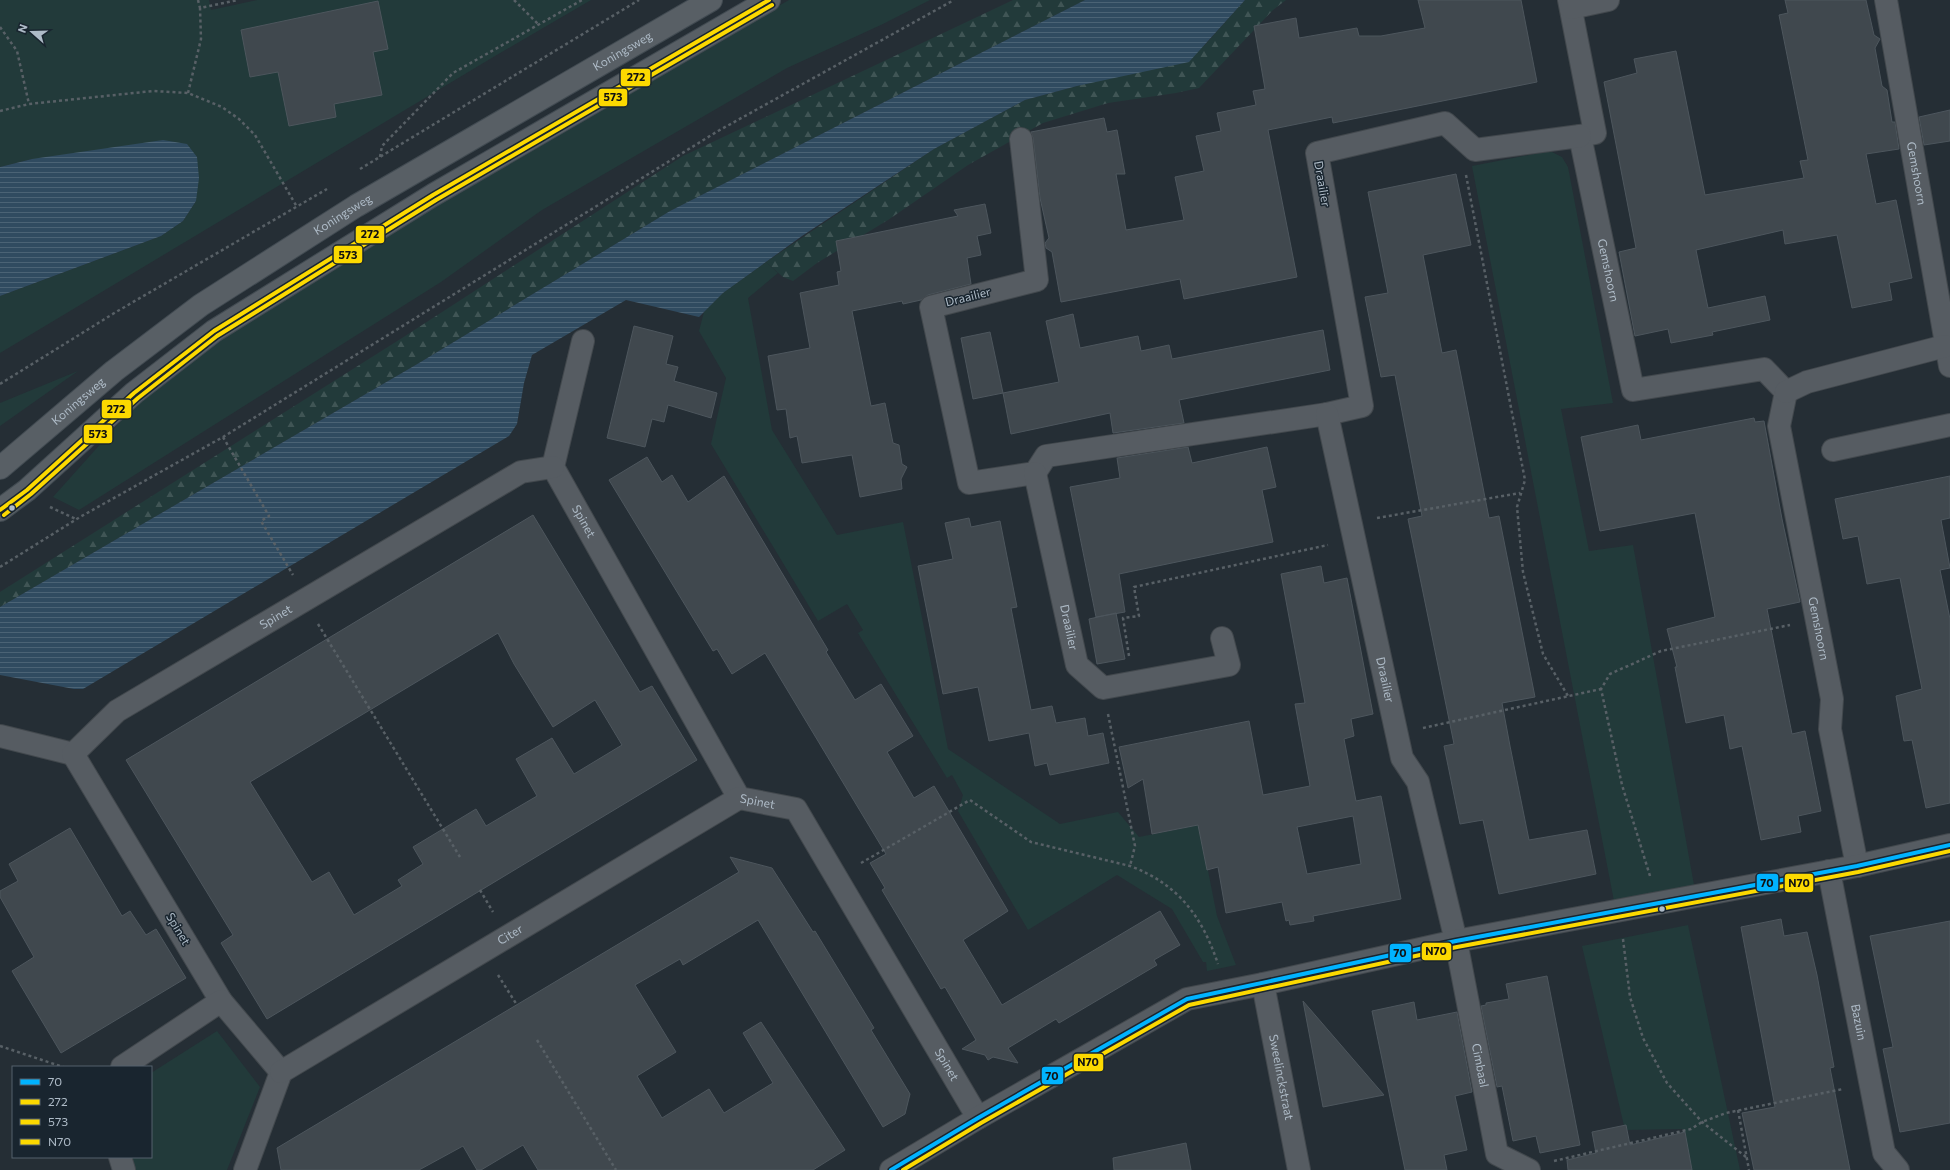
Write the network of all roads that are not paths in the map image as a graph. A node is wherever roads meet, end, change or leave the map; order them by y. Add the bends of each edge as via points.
1 (711, 0) edge
2 (769, 0) edge
3 (1608, 0) edge
4 (1886, 0) edge
5 (1570, 4) edge
6 (1580, 136) junction
7 (1021, 139) dead end
8 (583, 341) dead end
9 (1948, 356) edge
10 (1786, 392) junction
11 (1327, 414) junction
12 (1950, 425) edge
13 (1833, 450) dead end
14 (553, 467) junction
15 (0, 468) edge
16 (1034, 473) junction
17 (0, 510) edge
18 (1222, 638) dead end
19 (0, 736) edge
20 (73, 754) junction
21 (739, 798) junction
22 (1950, 846) edge
23 (1857, 866) junction
24 (1829, 871) junction
25 (1456, 941) junction
26 (1263, 984) junction
27 (221, 1001) junction
28 (124, 1066) edge
29 (281, 1072) junction
30 (978, 1118) junction
31 (120, 1158) edge
32 (1528, 1169) edge
33 (124, 1170) edge
34 (246, 1170) edge
35 (891, 1170) edge
36 (1299, 1170) edge
37 (1898, 1170) edge

1 - 15 main road, Koningsweg via 356,206 201,305 114,371
2 - 17 main road via 433,195 214,331 134,393 26,490
3 - 5 street
4 - 9 street, Gemshoorn
5 - 6 street via 1595,133
6 - 10 street, Gemshoorn via 1633,390 1764,369
6 - 11 street, Draailier via 1475,150 1445,123 1316,153 1362,406
7 - 16 street, Draailier via 1037,280 931,307 969,483
8 - 14 street
9 - 10 street, Gemshoorn via 1807,382
10 - 23 street, Gemshoorn via 1779,426 1832,699 1830,729
11 - 16 street, Draailier via 1046,456
11 - 25 street, Draailier via 1402,758 1418,782
12 - 13 street
14 - 20 street, Spinet via 521,472 117,711
14 - 21 street, Spinet
16 - 18 street, Draailier via 1077,665 1103,688 1229,665
19 - 20 street
20 - 27 street, Spinet
21 - 29 street, Citer
21 - 30 street, Spinet via 796,809
22 - 23 street
23 - 24 street
24 - 25 street
24 - 37 street, Bazuin via 1884,1153
25 - 26 street
25 - 32 street, Cimbaal via 1497,1154
26 - 30 street via 1187,999
26 - 36 street, Sweelinckstraat
27 - 28 street
27 - 29 street, Spinet
29 - 34 street
30 - 35 street
31 - 33 street

